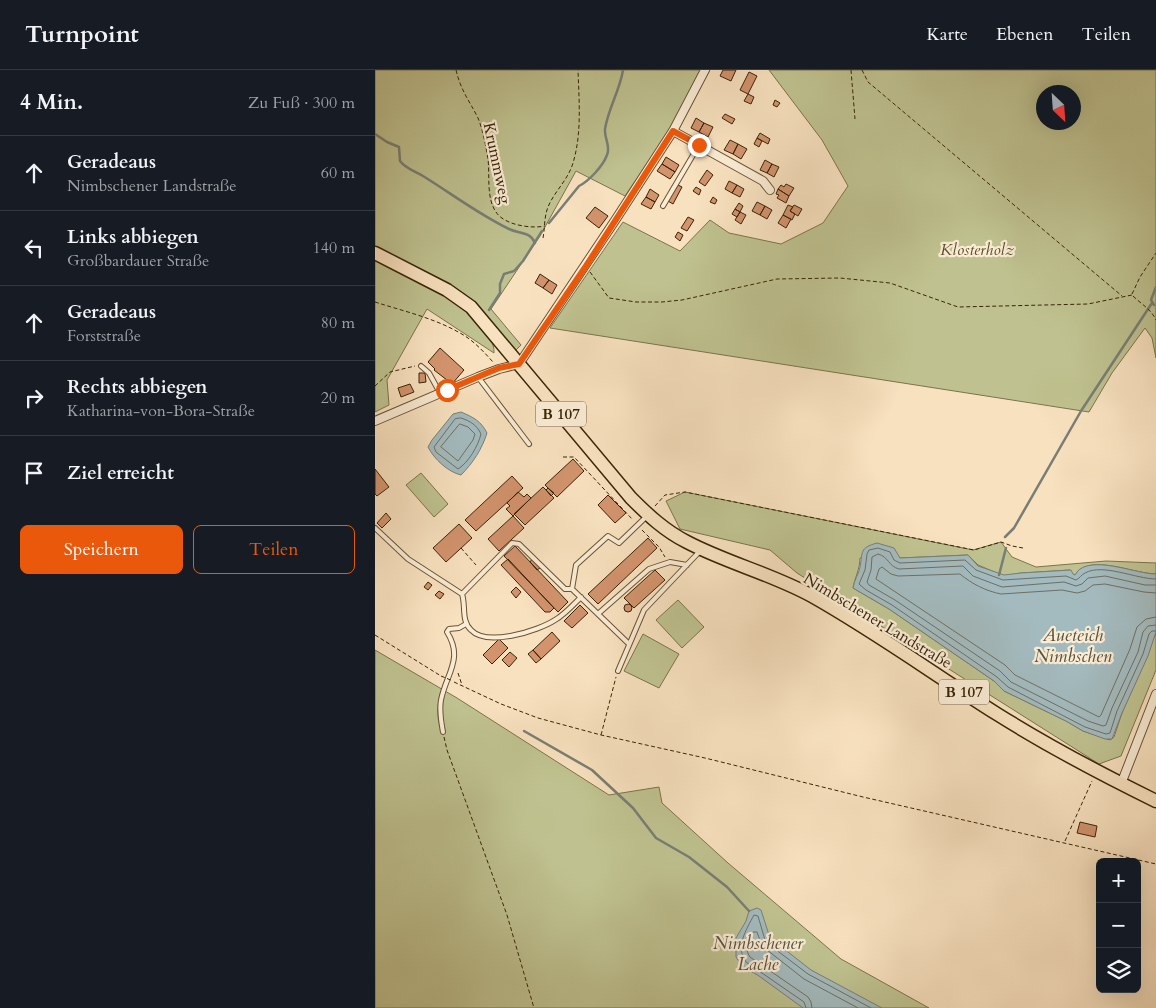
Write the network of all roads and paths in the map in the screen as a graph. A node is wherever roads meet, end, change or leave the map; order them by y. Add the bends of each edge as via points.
1 (456, 70) edge
2 (578, 70) edge
3 (705, 70) edge
4 (851, 70) edge
5 (861, 70) edge
6 (855, 119) dead end
7 (673, 131) junction
8 (699, 145) junction
9 (770, 190) dead end
10 (663, 206) dead end
11 (545, 226) junction
12 (543, 238) dead end
13 (375, 253) edge
14 (1156, 253) edge
15 (586, 266) junction
16 (1132, 294) junction
17 (1122, 296) junction
18 (375, 302) edge
19 (1156, 320) edge
20 (519, 364) junction
21 (421, 366) joint
22 (499, 368) junction
23 (478, 377) junction
24 (375, 386) edge
25 (441, 393) junction
26 (375, 421) edge
27 (529, 444) dead end
28 (563, 457) dead end
29 (648, 515) junction
30 (638, 525) junction
31 (375, 528) edge
32 (461, 548) dead end
33 (1023, 548) dead end
34 (702, 550) junction
35 (670, 562) junction
36 (477, 565) dead end
37 (687, 565) junction
38 (572, 589) junction
39 (462, 594) junction
40 (581, 596) junction
41 (599, 613) junction
42 (466, 624) junction
43 (375, 634) edge
44 (629, 644) junction
45 (453, 666) junction
46 (618, 671) joint
47 (462, 686) junction
48 (1156, 694) edge
49 (443, 732) joint
50 (601, 735) junction
51 (1097, 772) junction
52 (1121, 784) junction
53 (1156, 801) edge
54 (1064, 842) junction
55 (1156, 864) edge
56 (534, 1008) edge

1 - 11 path, Krummweg via 460,87 479,120 495,212 503,219 522,226
2 - 11 path via 576,154 566,180 548,206
3 - 7 street
4 - 6 path
5 - 17 path via 869,82
7 - 8 street
7 - 15 street
8 - 9 street via 763,181
8 - 10 lane
11 - 12 path
13 - 20 main road, Nimbschener Landstraße / B 107 via 454,294 471,307
14 - 16 path
15 - 17 path via 609,298 635,302 682,300 777,279 840,278 890,283 958,307 1088,304
15 - 20 street
16 - 17 path
16 - 19 path via 1153,312
18 - 22 path via 460,333
20 - 22 street
20 - 29 main road, Nimbschener Landstraße / B 107
21 - 24 path via 390,372
21 - 25 lane
22 - 23 street
23 - 25 street
23 - 27 lane
25 - 26 street
28 - 30 path via 574,457
29 - 30 lane
29 - 33 path via 665,495 685,492 973,550 1001,542
29 - 34 main road, Nimbschener Landstraße / B 107
30 - 35 path
30 - 38 lane via 619,543 608,536 576,565
31 - 39 lane via 408,559
32 - 36 path
34 - 37 lane
34 - 51 main road, Nimbschener Landstraße / B 107 via 810,595 996,713
35 - 37 lane
35 - 41 lane via 649,569
37 - 44 lane via 644,610
38 - 39 lane via 565,589 519,544 513,543
38 - 40 lane
39 - 42 lane
40 - 41 lane
40 - 42 lane via 564,614 537,630 485,638 471,631
41 - 44 lane
42 - 45 lane via 447,632 454,647
43 - 47 path, bridge
44 - 46 lane
45 - 47 path
45 - 49 lane via 441,700
46 - 50 path
47 - 50 path via 538,718
48 - 52 street
49 - 56 path via 507,915
50 - 54 path
51 - 52 main road, Nimbschener Landstraße / B 107
51 - 54 path
52 - 53 main road, Nimbschener Landstraße / B 107
54 - 55 path

